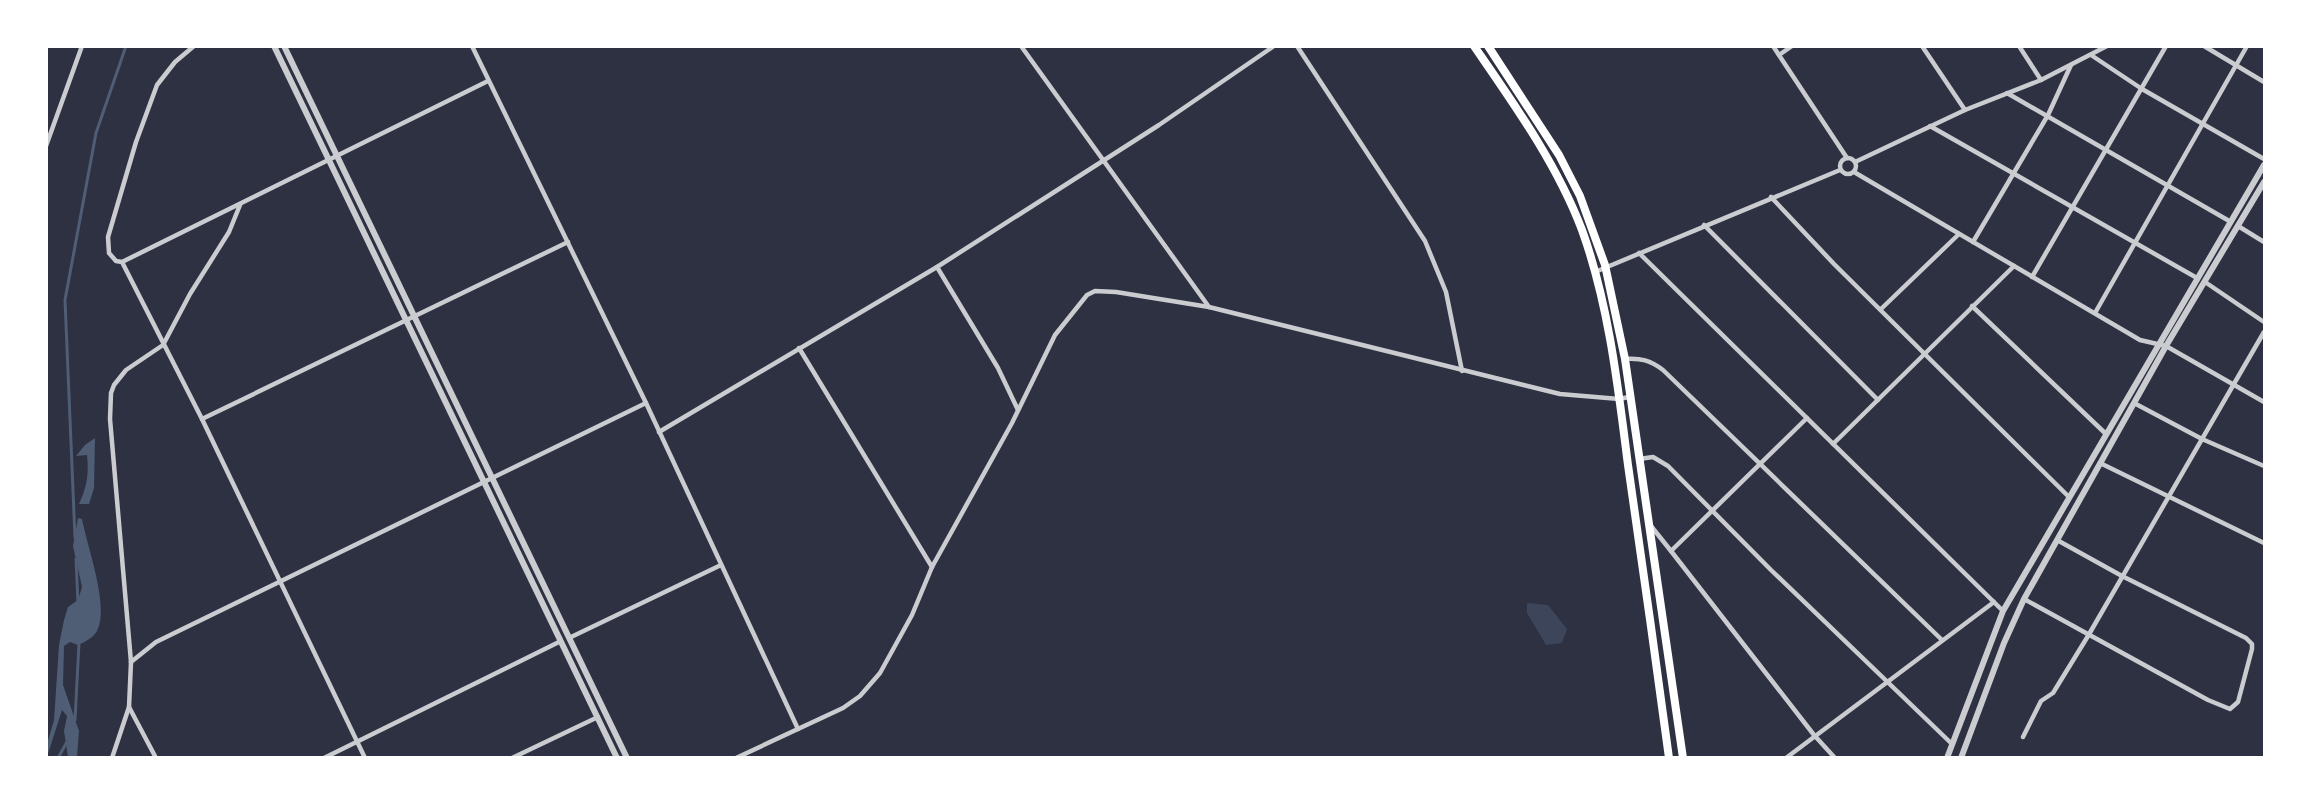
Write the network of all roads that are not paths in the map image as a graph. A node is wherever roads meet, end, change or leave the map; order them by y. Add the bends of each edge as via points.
1 (82, 46) edge
2 (194, 46) edge
3 (274, 46) edge
4 (284, 46) edge
5 (472, 46) edge
6 (1021, 46) edge
7 (1274, 46) edge
8 (1297, 46) edge
9 (1474, 46) edge
10 (1488, 46) edge
11 (1773, 46) edge
12 (1792, 46) edge
13 (1922, 46) edge
14 (2019, 46) edge
15 (2107, 46) edge
16 (2166, 46) edge
17 (2204, 46) edge
18 (2247, 46) edge
19 (1779, 54) junction
20 (2091, 55) junction
21 (2071, 65) junction
22 (2236, 65) junction
23 (2041, 80) junction
24 (488, 81) junction
25 (2265, 82) edge
26 (2142, 89) junction
27 (2006, 93) junction
28 (1965, 110) junction
29 (2048, 115) junction
30 (2204, 123) junction
31 (1930, 126) junction
32 (46, 146) edge
33 (2108, 149) junction
34 (1560, 155) junction
35 (336, 156) junction
36 (1847, 158) junction
37 (329, 159) junction
38 (2265, 159) edge
39 (1102, 161) junction
40 (1549, 161) junction
41 (1855, 162) junction
42 (2265, 165) edge
43 (1840, 170) junction
44 (1854, 172) junction
45 (2013, 174) junction
46 (2265, 182) edge
47 (2166, 183) junction
48 (1771, 196) junction
49 (240, 205) junction
50 (2072, 208) junction
51 (2231, 222) junction
52 (1704, 225) junction
53 (2238, 226) junction
54 (1959, 234) junction
55 (568, 242) junction
56 (1973, 242) junction
57 (2265, 242) edge
58 (2134, 243) junction
59 (1639, 253) junction
60 (122, 262) junction
61 (2014, 266) junction
62 (937, 267) junction
63 (1606, 267) junction
64 (1595, 272) junction
65 (2032, 277) junction
66 (2197, 278) junction
67 (2205, 282) junction
68 (1972, 306) junction
69 (1209, 307) junction
70 (1881, 309) junction
71 (2095, 313) junction
72 (413, 316) junction
73 (406, 319) junction
74 (2265, 322) edge
75 (2265, 332) edge
76 (163, 345) junction
77 (2158, 345) junction
78 (2166, 346) junction
79 (799, 348) junction
80 (1925, 353) junction
81 (1624, 359) junction
82 (1462, 371) junction
83 (2234, 384) junction
84 (1629, 397) junction
85 (1619, 399) junction
86 (1878, 400) junction
87 (2265, 402) edge
88 (646, 403) junction
89 (2134, 403) junction
90 (1018, 410) junction
91 (1806, 418) junction
92 (202, 419) junction
93 (659, 432) junction
94 (2106, 434) junction
95 (2202, 439) junction
96 (1833, 444) junction
97 (1639, 459) junction
98 (1760, 463) junction
99 (2100, 464) junction
100 (2265, 466) edge
101 (492, 477) junction
102 (484, 481) junction
103 (2069, 497) junction
104 (2169, 497) junction
105 (1712, 511) junction
106 (1646, 521) junction
107 (2057, 540) junction
108 (2265, 543) edge
109 (1671, 551) junction
110 (722, 565) junction
111 (932, 567) junction
112 (2122, 576) junction
113 (279, 581) junction
114 (2024, 599) junction
115 (1994, 602) junction
116 (2004, 611) junction
117 (2088, 636) junction
118 (569, 638) junction
119 (1942, 640) junction
120 (561, 641) junction
121 (131, 662) junction
122 (1673, 681) junction
123 (1659, 682) junction
124 (1887, 682) junction
125 (129, 707) junction
126 (598, 717) junction
127 (798, 729) junction
128 (1814, 735) junction
129 (2023, 737) dead end
130 (358, 742) junction
131 (1952, 744) junction
132 (112, 758) edge
133 (156, 758) edge
134 (324, 758) edge
135 (365, 758) edge
136 (512, 758) edge
137 (617, 758) edge
138 (627, 758) edge
139 (736, 758) edge
140 (1670, 758) edge
141 (1683, 758) edge
142 (1786, 758) edge
143 (1835, 758) edge
144 (1947, 758) edge
145 (1961, 758) edge

1 - 32 street
2 - 60 street via 157,85 136,142 108,237 109,253
3 - 37 street
4 - 35 street
5 - 24 street
6 - 39 street
7 - 39 street
8 - 82 street via 1425,241 1446,292
9 - 40 main road
10 - 34 main road
11 - 19 street
12 - 19 street
13 - 28 street
14 - 23 street
15 - 20 street
16 - 26 street
17 - 22 street
18 - 22 street
19 - 36 street
20 - 21 street
20 - 26 street
21 - 23 street
21 - 29 street
22 - 25 street
22 - 30 street
23 - 27 street
24 - 35 street
24 - 55 street
26 - 30 street
26 - 33 street
27 - 28 street
27 - 29 street
28 - 31 street
29 - 33 street
29 - 45 street
30 - 38 street
30 - 47 street
31 - 41 street
31 - 45 street
33 - 47 street
33 - 50 street
34 - 40 main road
34 - 63 main road
35 - 37 street
35 - 72 street
36 - 41 street
36 - 43 street via 1841,162
37 - 49 street
37 - 73 street
39 - 62 street
39 - 69 street
40 - 64 main road via 1569,201
41 - 44 street
42 - 51 street
43 - 44 street via 1846,174
43 - 48 street
44 - 54 street
45 - 50 street
45 - 56 street
46 - 53 street
47 - 51 street
47 - 58 street
48 - 52 street
48 - 70 street via 1833,264
49 - 60 street
49 - 76 street via 229,232
50 - 58 street
50 - 65 street
51 - 66 street
52 - 59 street
52 - 86 street
53 - 57 street
53 - 67 street
54 - 56 street
54 - 70 street
55 - 72 street
55 - 88 street
56 - 61 street
58 - 66 street
58 - 71 street
59 - 63 street
59 - 91 street
60 - 76 street
61 - 65 street
61 - 68 street
62 - 79 street
62 - 90 street via 998,368
63 - 64 street
63 - 81 main road
64 - 85 main road
65 - 71 street
66 - 77 street
67 - 74 street
67 - 78 street
68 - 80 street
68 - 94 street
69 - 82 street
69 - 90 street via 1116,292 1087,294 1055,335
70 - 80 street
71 - 77 street via 2140,340
72 - 73 street
72 - 101 street
73 - 92 street
73 - 102 street
75 - 83 street
76 - 92 street
76 - 121 street via 126,370 111,393
77 - 78 street
77 - 94 street
78 - 83 street
78 - 89 street
79 - 93 street
79 - 111 street
80 - 86 street
80 - 103 street
81 - 84 main road
81 - 98 street via 1640,358 1663,370
82 - 85 street via 1560,394
83 - 87 street
83 - 95 street
84 - 85 street
84 - 97 main road
85 - 123 main road
86 - 96 street
88 - 93 street
88 - 101 street
89 - 95 street
89 - 99 street
90 - 111 street
91 - 96 street
91 - 98 street
92 - 113 street
93 - 110 street
94 - 103 street
95 - 100 street
95 - 104 street
96 - 115 street
97 - 105 street via 1653,457 1661,461
97 - 106 main road
98 - 105 street
98 - 119 street
99 - 104 street
99 - 107 street
101 - 102 street
101 - 118 street
102 - 113 street
102 - 120 street
103 - 116 street
104 - 108 street
104 - 112 street
105 - 109 street
105 - 124 street
106 - 109 street
106 - 122 main road
107 - 112 street
107 - 114 street
109 - 128 street
110 - 118 street
110 - 127 street
111 - 127 street via 912,615 880,673 843,708
112 - 117 street
112 - 117 street via 2252,644 2238,702 2230,709 2208,700
113 - 121 street via 156,642
113 - 130 street
114 - 117 street
114 - 145 street
115 - 116 street
115 - 119 street
116 - 131 street
117 - 129 street via 2053,693 2041,701
118 - 138 street
119 - 124 street
120 - 126 street
120 - 130 street
121 - 125 street
122 - 123 main road
122 - 141 main road
123 - 140 main road
124 - 128 street
124 - 131 street
125 - 132 street
125 - 133 street
126 - 136 street
126 - 137 street
127 - 139 street
128 - 142 street
128 - 143 street
130 - 134 street
130 - 135 street
131 - 144 street

